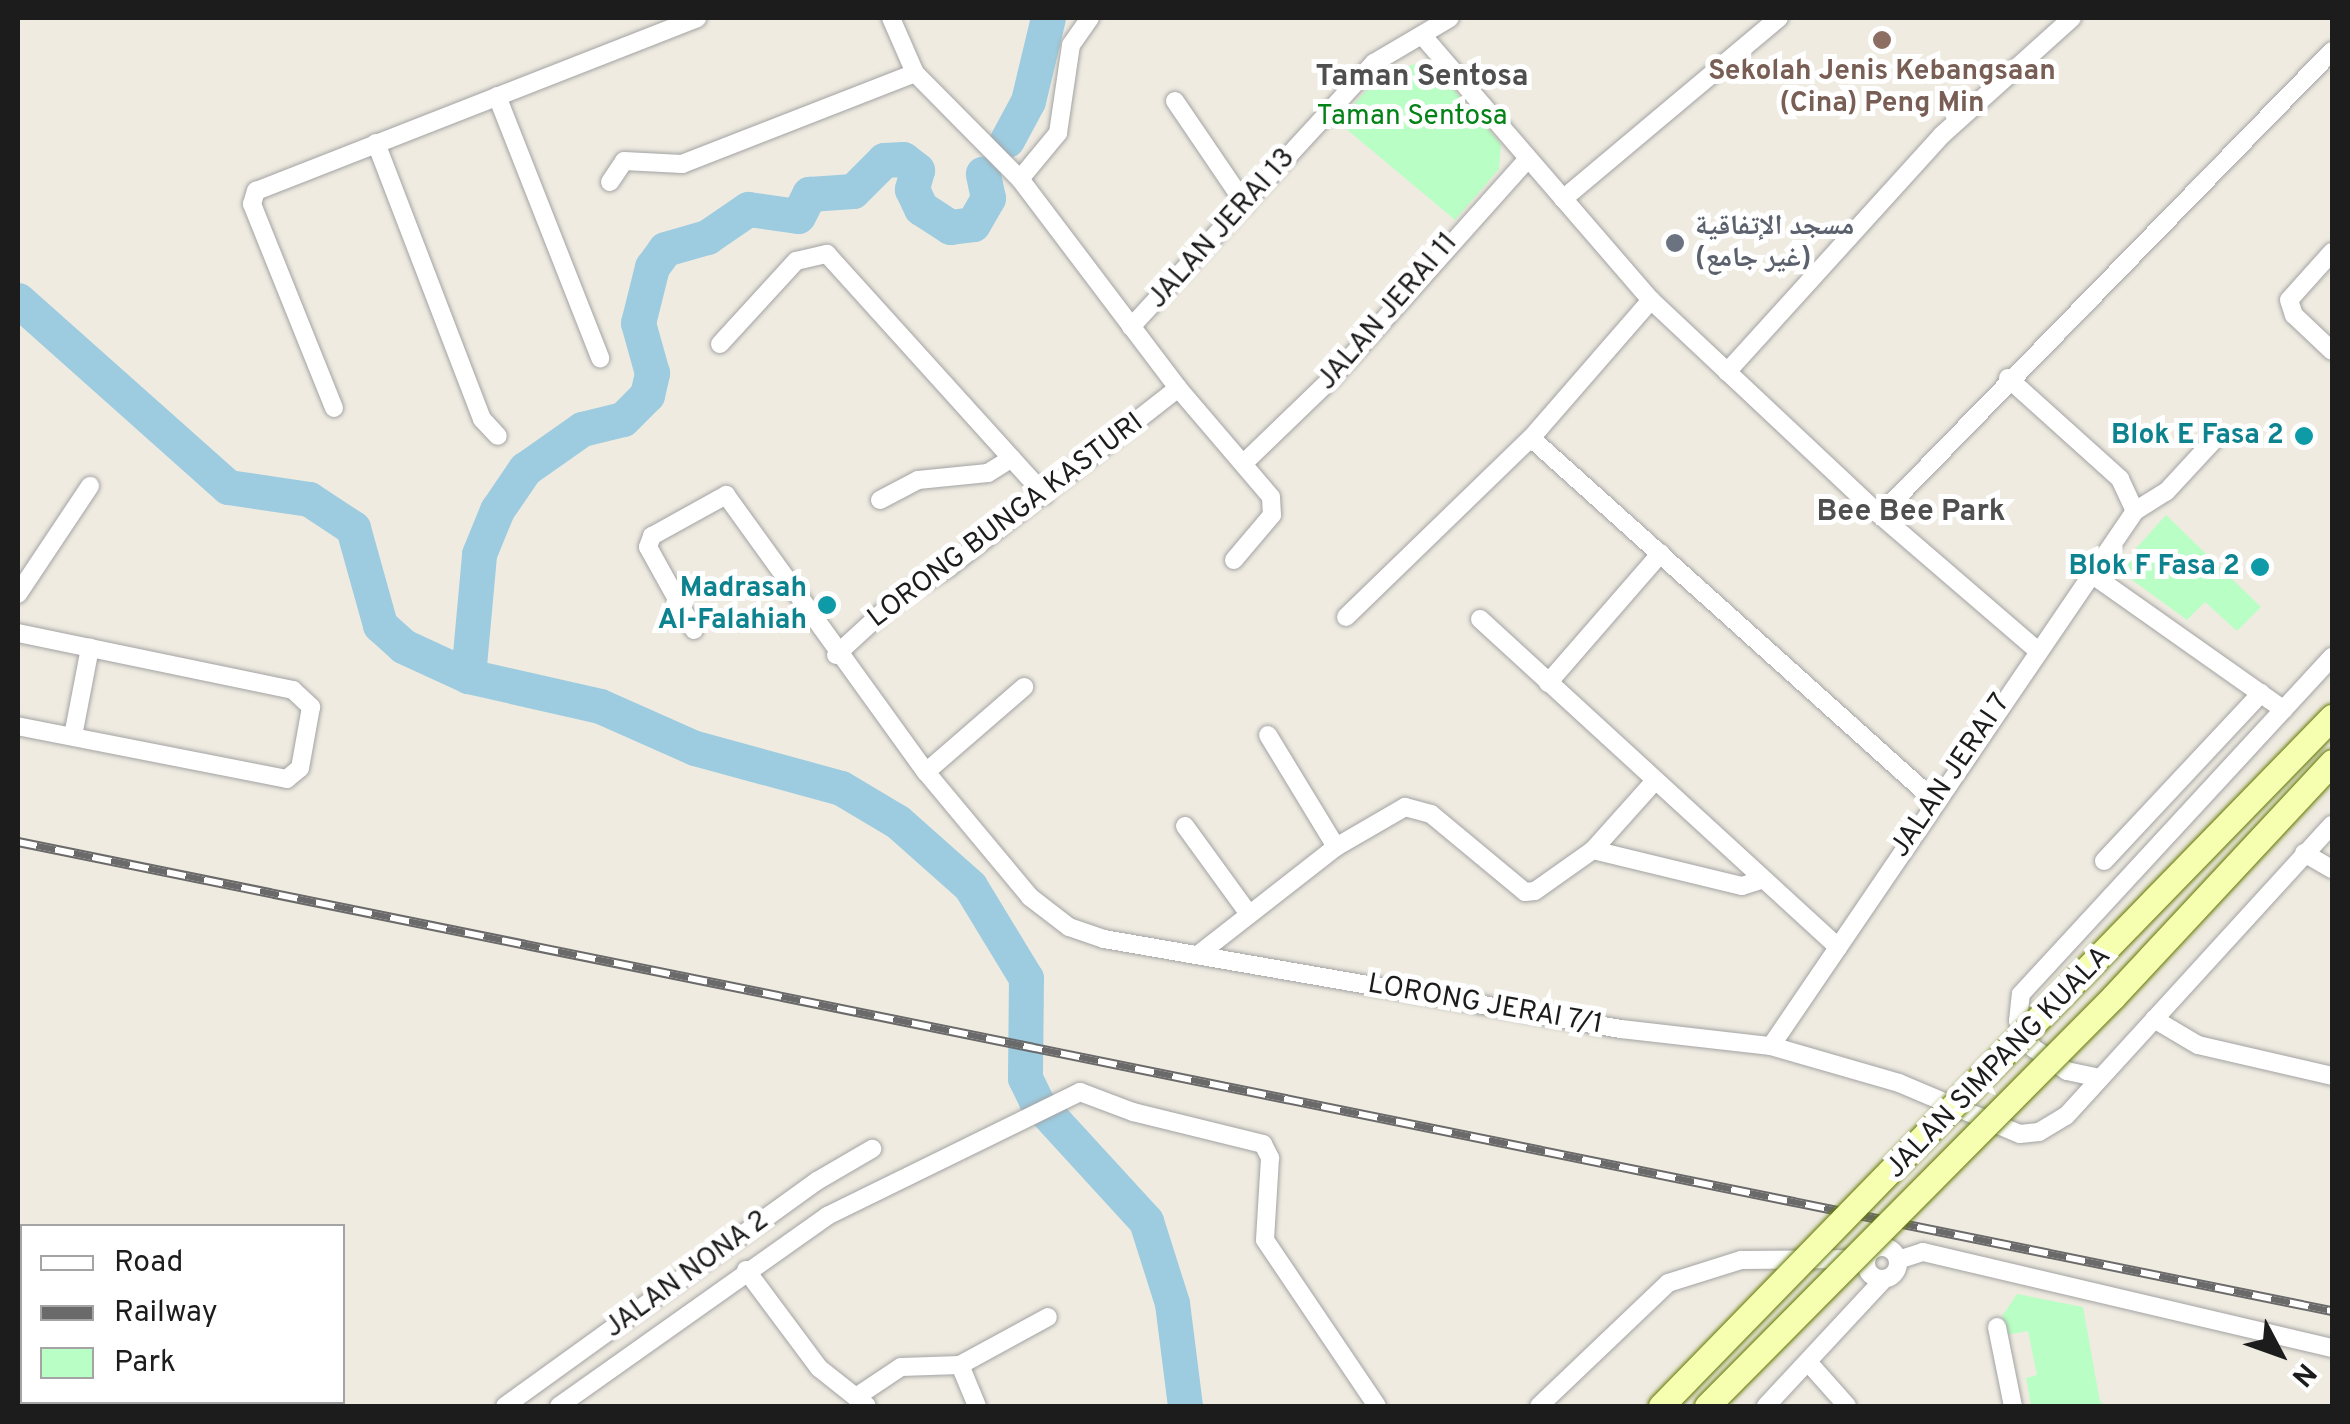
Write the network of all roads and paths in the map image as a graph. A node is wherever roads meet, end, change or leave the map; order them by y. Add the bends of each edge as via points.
1 (697, 18) edge
2 (890, 18) edge
3 (1090, 18) edge
4 (1450, 18) edge
5 (1779, 18) edge
6 (2072, 18) edge
7 (1422, 36) junction
8 (2332, 51) edge
9 (915, 73) junction
10 (497, 96) junction
11 (1175, 101) dead end
12 (376, 143) junction
13 (1528, 159) junction
14 (1020, 179) junction
15 (610, 182) dead end
16 (1563, 199) junction
17 (1245, 204) junction
18 (2332, 252) edge
19 (1651, 300) junction
20 (1131, 327) junction
21 (720, 344) dead end
22 (2332, 350) edge
23 (600, 358) dead end
24 (1727, 372) junction
25 (2008, 378) junction
26 (1178, 388) junction
27 (334, 408) dead end
28 (498, 436) dead end
29 (1531, 438) junction
30 (2214, 440) dead end
31 (1012, 458) junction
32 (1245, 462) junction
33 (90, 486) dead end
34 (1045, 494) junction
35 (880, 500) dead end
36 (2135, 511) junction
37 (1880, 515) junction
38 (1661, 553) junction
39 (1234, 560) dead end
40 (2090, 573) junction
41 (18, 594) edge
42 (1346, 616) dead end
43 (1480, 618) dead end
44 (694, 630) dead end
45 (18, 633) edge
46 (90, 648) junction
47 (2036, 649) junction
48 (836, 655) junction
49 (2332, 657) edge
50 (1548, 682) junction
51 (1024, 687) dead end
52 (2260, 693) junction
53 (2284, 710) junction
54 (2332, 717) edge
55 (18, 726) edge
56 (1268, 735) dead end
57 (73, 736) junction
58 (2332, 762) edge
59 (926, 772) junction
60 (1653, 783) junction
61 (1935, 801) junction
62 (2332, 824) edge
63 (1185, 826) dead end
64 (1336, 846) junction
65 (1594, 850) junction
66 (2304, 853) junction
67 (2104, 861) dead end
68 (2332, 868) edge
69 (1761, 880) junction
70 (1250, 914) junction
71 (1838, 947) junction
72 (1199, 954) junction
73 (2154, 1019) junction
74 (1772, 1046) junction
75 (2332, 1076) edge
76 (2100, 1078) junction
77 (872, 1149) dead end
78 (1866, 1259) junction
79 (1898, 1260) junction
80 (746, 1270) junction
81 (1884, 1279) junction
82 (1048, 1317) dead end
83 (1996, 1328) dead end
84 (2332, 1348) edge
85 (1808, 1362) junction
86 (960, 1365) junction
87 (861, 1402) edge
88 (506, 1406) edge
89 (559, 1406) edge
90 (976, 1406) edge
91 (1376, 1406) edge
92 (1540, 1406) edge
93 (1661, 1406) edge
94 (1707, 1406) edge
95 (1766, 1406) edge
96 (1847, 1406) edge
97 (2013, 1406) edge

1 - 10 street
2 - 9 street
3 - 14 street via 1071,45 1058,133
4 - 7 street, JALAN JERAI 13
5 - 16 street
6 - 24 street via 1942,135
7 - 13 street
7 - 17 street, JALAN JERAI 13 via 1374,63
8 - 25 street
9 - 14 street
9 - 15 street via 682,164 624,161
10 - 12 street
10 - 23 street
11 - 17 street
12 - 27 street via 251,198
12 - 28 street via 482,419
13 - 16 street
13 - 32 street, JALAN JERAI 11 via 1332,378
14 - 20 street
16 - 19 street
17 - 20 street, JALAN JERAI 13
18 - 22 street via 2289,300 2294,315
19 - 24 street
19 - 29 street
20 - 26 street
21 - 31 street via 796,261 827,254
24 - 37 street
25 - 36 street via 2120,479
25 - 37 street
26 - 32 street
26 - 34 street, LORONG BUNGA KASTURI
29 - 38 street
29 - 42 street
30 - 36 street, JALAN JERAI 7 via 2166,492
31 - 34 street
31 - 35 street via 988,473 918,480
32 - 39 street via 1274,505 1266,526
33 - 41 street
34 - 48 street, LORONG BUNGA KASTURI via 896,599
36 - 40 street, JALAN JERAI 7
37 - 47 street
38 - 50 street
38 - 61 street
40 - 47 street, JALAN JERAI 7
40 - 52 street
43 - 50 street
44 - 48 street, LORONG JERAI 7/1 via 648,546 652,536 726,496
45 - 46 street
46 - 57 street
46 - 57 street via 302,694 310,706 300,768 288,778
47 - 61 street, JALAN JERAI 7
48 - 59 street, LORONG JERAI 7/1
49 - 53 street
50 - 60 street
51 - 59 street
52 - 53 street
52 - 67 street
53 - 76 street via 2021,994 2018,1021 2033,1048 2067,1071
54 - 93 main road, JALAN SIMPANG KUALA, bridge
55 - 57 street
56 - 64 street
58 - 94 main road, JALAN SIMPANG KUALA, bridge via 2113,997
59 - 72 street, LORONG JERAI 7/1 via 1049,917 1104,939
60 - 65 street
60 - 69 street
61 - 71 street, JALAN JERAI 7
62 - 66 street, LORONG JERAI 7/1
63 - 70 street
64 - 65 street via 1405,807 1430,814 1524,892 1544,887
64 - 70 street
65 - 69 street via 1742,886
66 - 68 street
66 - 73 street, LORONG JERAI 7/1
69 - 71 street
70 - 72 street
71 - 74 street, JALAN JERAI 7
72 - 74 street, LORONG JERAI 7/1 via 1621,1029
73 - 75 street via 2198,1045
73 - 76 street, LORONG JERAI 7/1
74 - 76 street, LORONG JERAI 7/1 via 1899,1083 2028,1135 2052,1127
77 - 88 street, JALAN NONA 2 via 817,1181
78 - 79 street via 1879,1246
78 - 81 street via 1872,1276
78 - 92 street via 1740,1260 1668,1283
79 - 81 street via 1896,1272
79 - 84 street via 1923,1252
80 - 87 street via 819,1368
80 - 89 street
80 - 91 street via 826,1216 1073,1096 1263,1144 1270,1158 1268,1248
81 - 85 street
82 - 86 street
83 - 97 street
85 - 95 street
85 - 96 street
86 - 87 street via 911,1363
86 - 90 street

